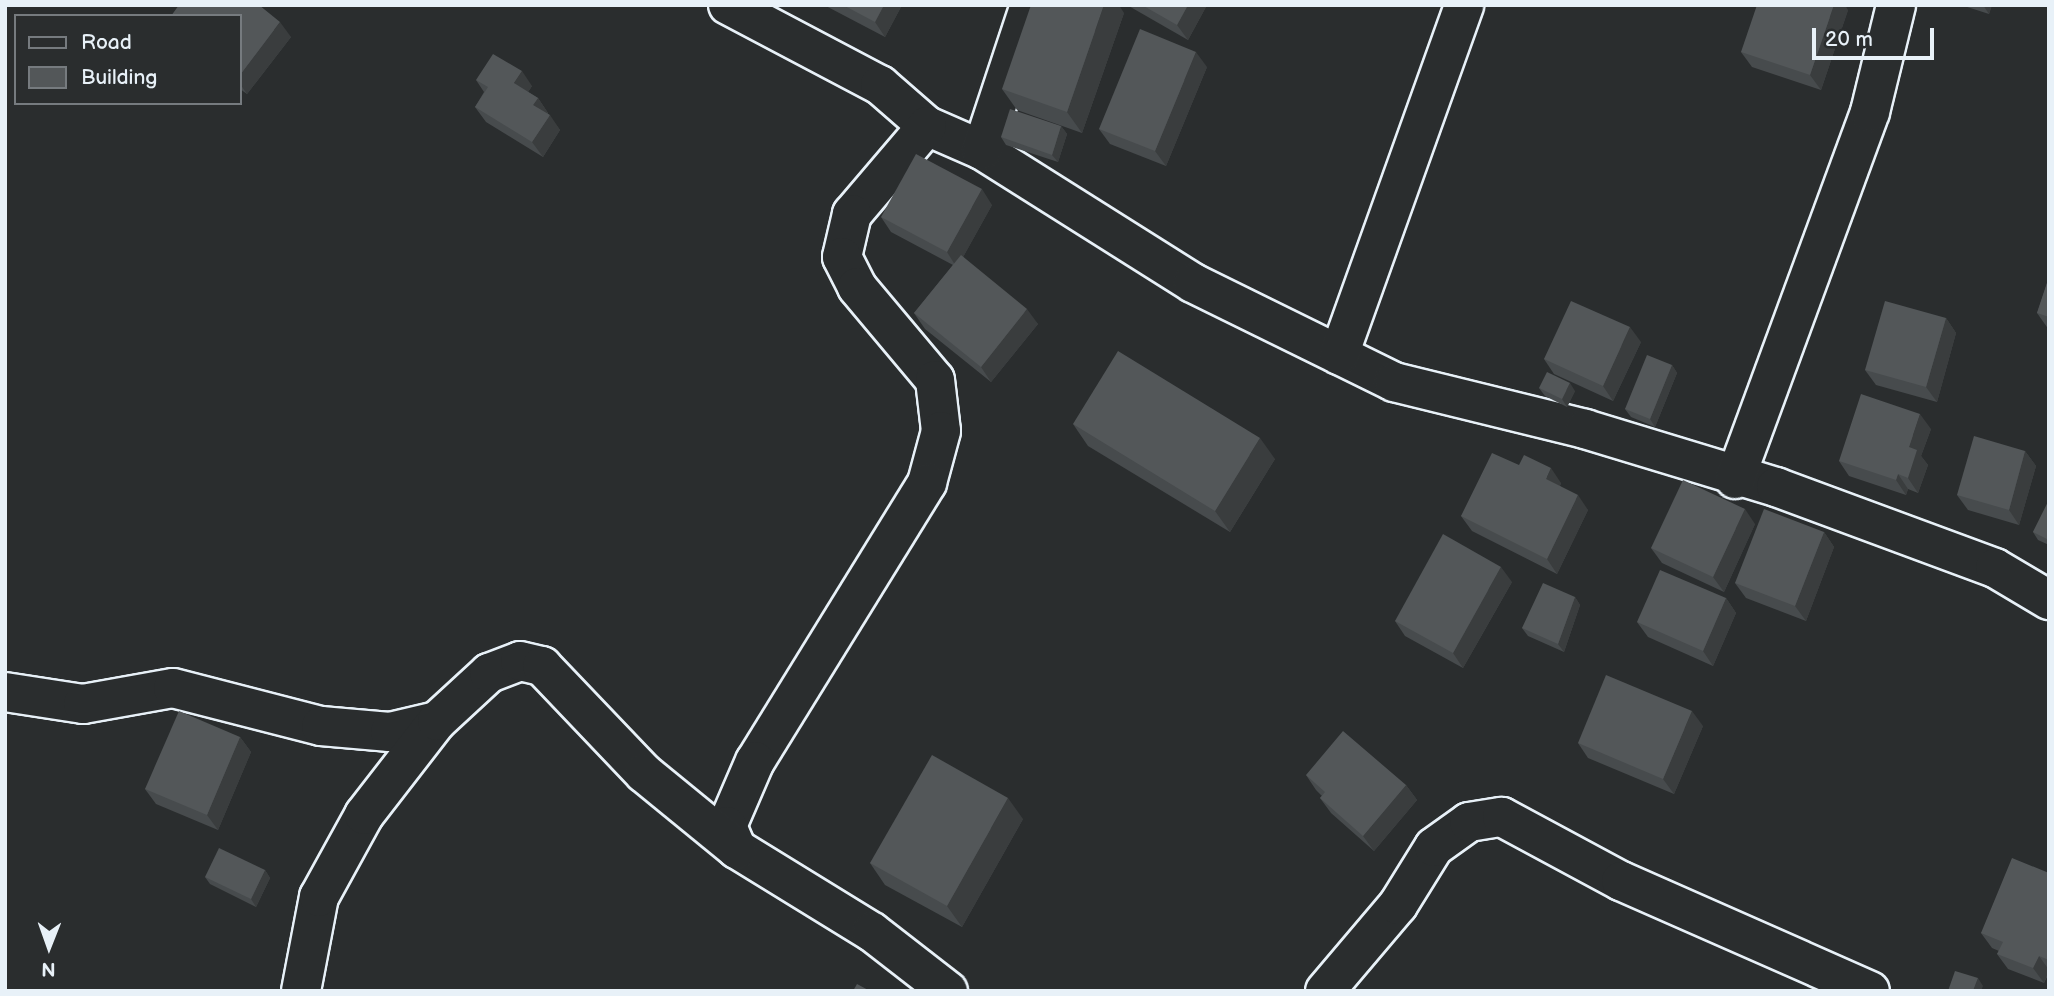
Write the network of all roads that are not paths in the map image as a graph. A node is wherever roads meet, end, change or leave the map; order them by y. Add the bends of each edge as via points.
1 (728, 5) edge
2 (1030, 5) edge
3 (1464, 5) edge
4 (1896, 5) edge
5 (928, 126) junction
6 (982, 149) junction
7 (1339, 355) junction
8 (1735, 479) junction
9 (2049, 600) edge
10 (5, 692) edge
11 (437, 721) junction
12 (737, 849) junction
13 (302, 991) edge
14 (948, 991) edge
15 (1325, 991) edge
16 (1870, 991) edge

1 - 5 street via 880,85
2 - 6 street
3 - 7 street
4 - 8 street via 1870,112 1755,412
5 - 6 street
5 - 12 street via 852,214 842,257 857,287 935,380 941,431 931,470 755,761 727,826
6 - 7 street via 1193,283
7 - 8 street via 1394,382 1584,429
8 - 9 street via 1776,488 1995,568
10 - 11 street via 83,704 173,688 321,726 390,732
11 - 12 street via 489,673 520,661 542,666 644,773
11 - 13 street via 364,815 319,897
12 - 14 street via 872,932
15 - 16 street via 1398,905 1434,847 1468,822 1502,817 1621,881

